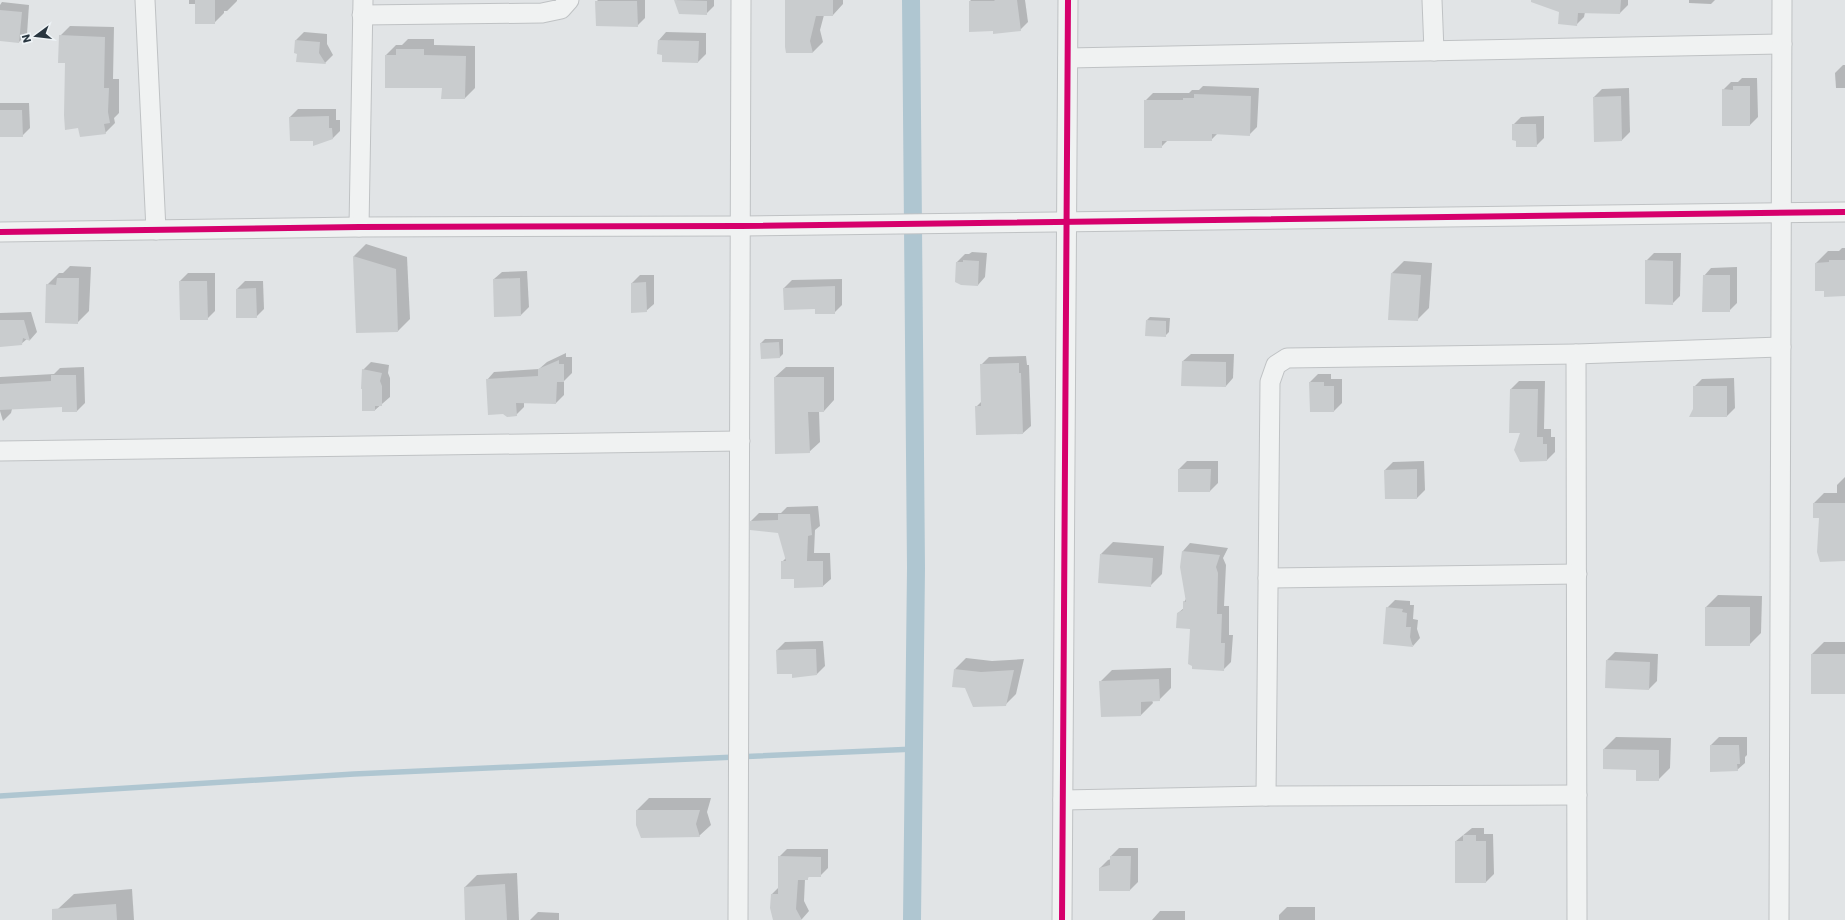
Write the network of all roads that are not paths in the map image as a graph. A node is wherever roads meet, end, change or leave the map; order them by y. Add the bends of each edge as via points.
1 (145, 0) edge
2 (569, 0) edge
3 (741, 0) edge
4 (1068, 0) edge
5 (1432, 0) edge
6 (1782, 0) edge
7 (362, 8) edge
8 (1782, 44) junction
9 (1434, 51) junction
10 (1068, 58) junction
11 (1845, 212) edge
12 (1782, 213) junction
13 (1067, 221) junction
14 (741, 226) junction
15 (360, 227) junction
16 (156, 230) junction
17 (0, 232) edge
18 (1781, 347) junction
19 (1576, 354) junction
20 (740, 441) junction
21 (0, 451) edge
22 (1577, 574) junction
23 (1268, 578) junction
24 (1577, 795) junction
25 (1266, 796) junction
26 (1063, 800) junction
27 (738, 920) edge
28 (1062, 920) edge
29 (1577, 920) edge
30 (1779, 920) edge

1 - 16 street
2 - 7 street via 562,8 542,13
3 - 14 street
4 - 10 street
5 - 9 street
6 - 8 street
7 - 15 street
8 - 9 street
8 - 12 street
9 - 10 street
10 - 13 street
11 - 12 street
12 - 13 street
12 - 18 street
13 - 14 street
13 - 26 street
14 - 15 street
14 - 20 street
15 - 16 street
16 - 17 street
18 - 19 street
18 - 30 street
19 - 22 street
19 - 23 street via 1287,358 1276,365 1270,382
20 - 21 street
20 - 27 street
22 - 23 street
22 - 24 street
23 - 25 street
24 - 25 street
24 - 29 street
25 - 26 street
26 - 28 street

